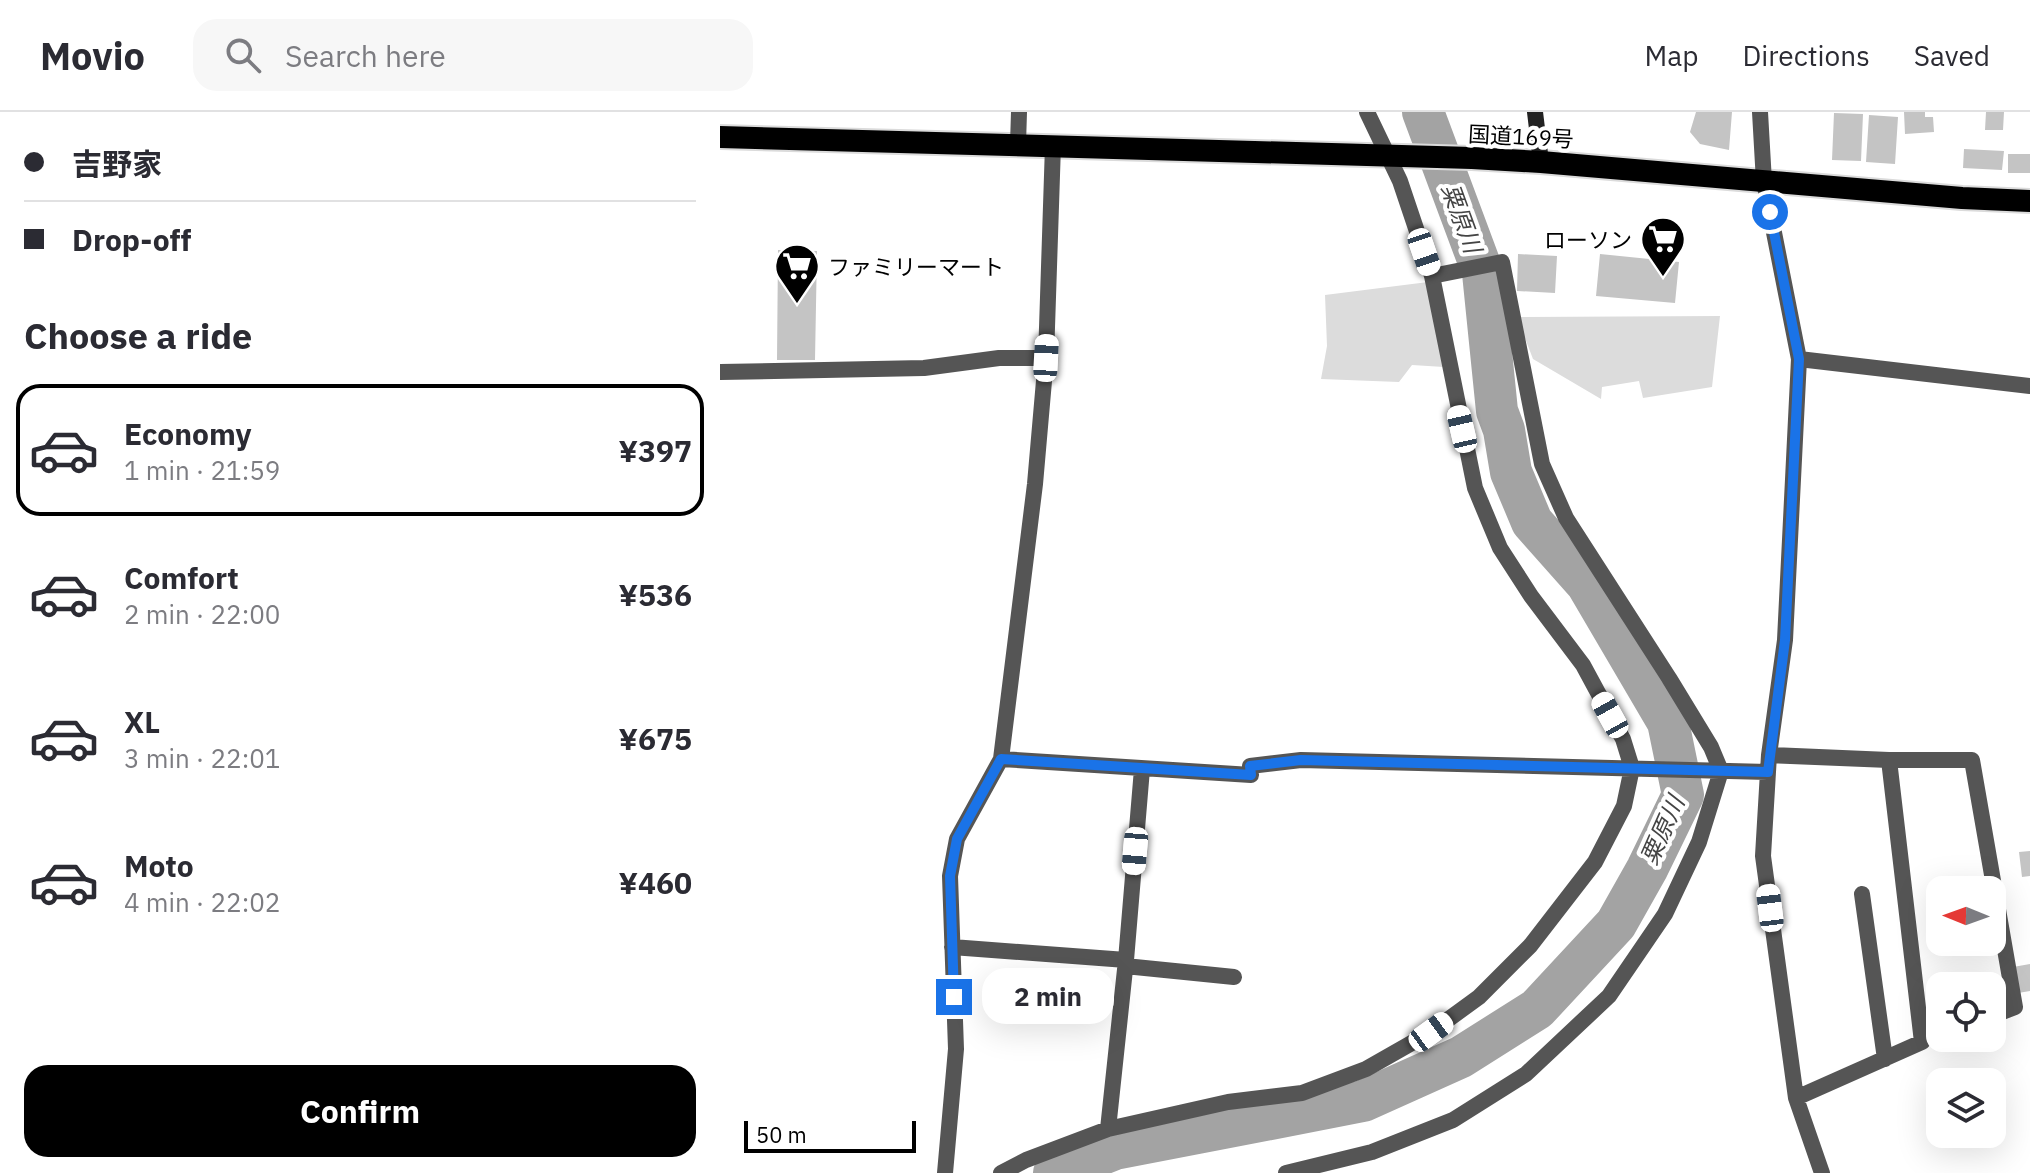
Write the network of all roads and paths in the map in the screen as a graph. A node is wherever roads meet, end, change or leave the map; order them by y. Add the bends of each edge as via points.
1 (1019, 112) edge
2 (1367, 112) edge
3 (1535, 112) edge
4 (1760, 112) edge
5 (720, 137) edge
6 (1018, 144) junction
7 (1053, 145) junction
8 (1396, 157) junction
9 (1541, 162) junction
10 (1764, 182) junction
11 (2030, 201) edge
12 (1435, 275) junction
13 (1046, 358) junction
14 (1799, 359) junction
15 (720, 372) edge
16 (2030, 386) edge
17 (1001, 759) junction
18 (1889, 760) junction
19 (1769, 763) junction
20 (1635, 768) junction
21 (1142, 769) junction
22 (1717, 770) junction
23 (1862, 894) dead end
24 (952, 947) junction
25 (1126, 963) junction
26 (1234, 977) dead end
27 (2006, 1011) edge
28 (1926, 1041) edge
29 (1922, 1042) junction
30 (1885, 1059) junction
31 (1796, 1098) junction
32 (1108, 1129) junction
33 (945, 1173) edge
34 (1001, 1173) edge
35 (1286, 1173) edge
36 (1822, 1173) edge

1 - 6 street
2 - 8 street
3 - 9 main road
4 - 10 street
5 - 6 highway, 国道169号
6 - 7 highway, 国道169号
7 - 8 highway, 国道169号
7 - 13 street
8 - 9 highway, 国道169号
8 - 12 street
9 - 10 highway, 国道169号
10 - 11 highway, 国道169号
10 - 14 street
12 - 20 street via 1475,488 1500,548 1583,665
12 - 22 street via 1502,262 1542,464 1566,518 1711,747
13 - 15 street via 924,368
13 - 17 street
14 - 16 street
14 - 19 street via 1785,640
17 - 21 street
17 - 24 street via 957,839 950,876
18 - 19 street
18 - 27 street via 1972,760 2015,1007
18 - 29 street
19 - 22 street
19 - 31 street via 1763,856
20 - 21 street via 1301,760 1250,766 1251,775
20 - 22 street
20 - 32 street via 1624,806 1595,862 1530,946 1479,997 1431,1032 1366,1069 1302,1093 1228,1102
21 - 25 street
22 - 35 street via 1699,842 1665,914 1609,996 1526,1074 1453,1120 1372,1152
23 - 30 street
24 - 25 street
24 - 33 street via 956,1049
25 - 26 street
25 - 32 street
28 - 29 street
29 - 30 street
30 - 31 street
31 - 36 street
32 - 34 street

